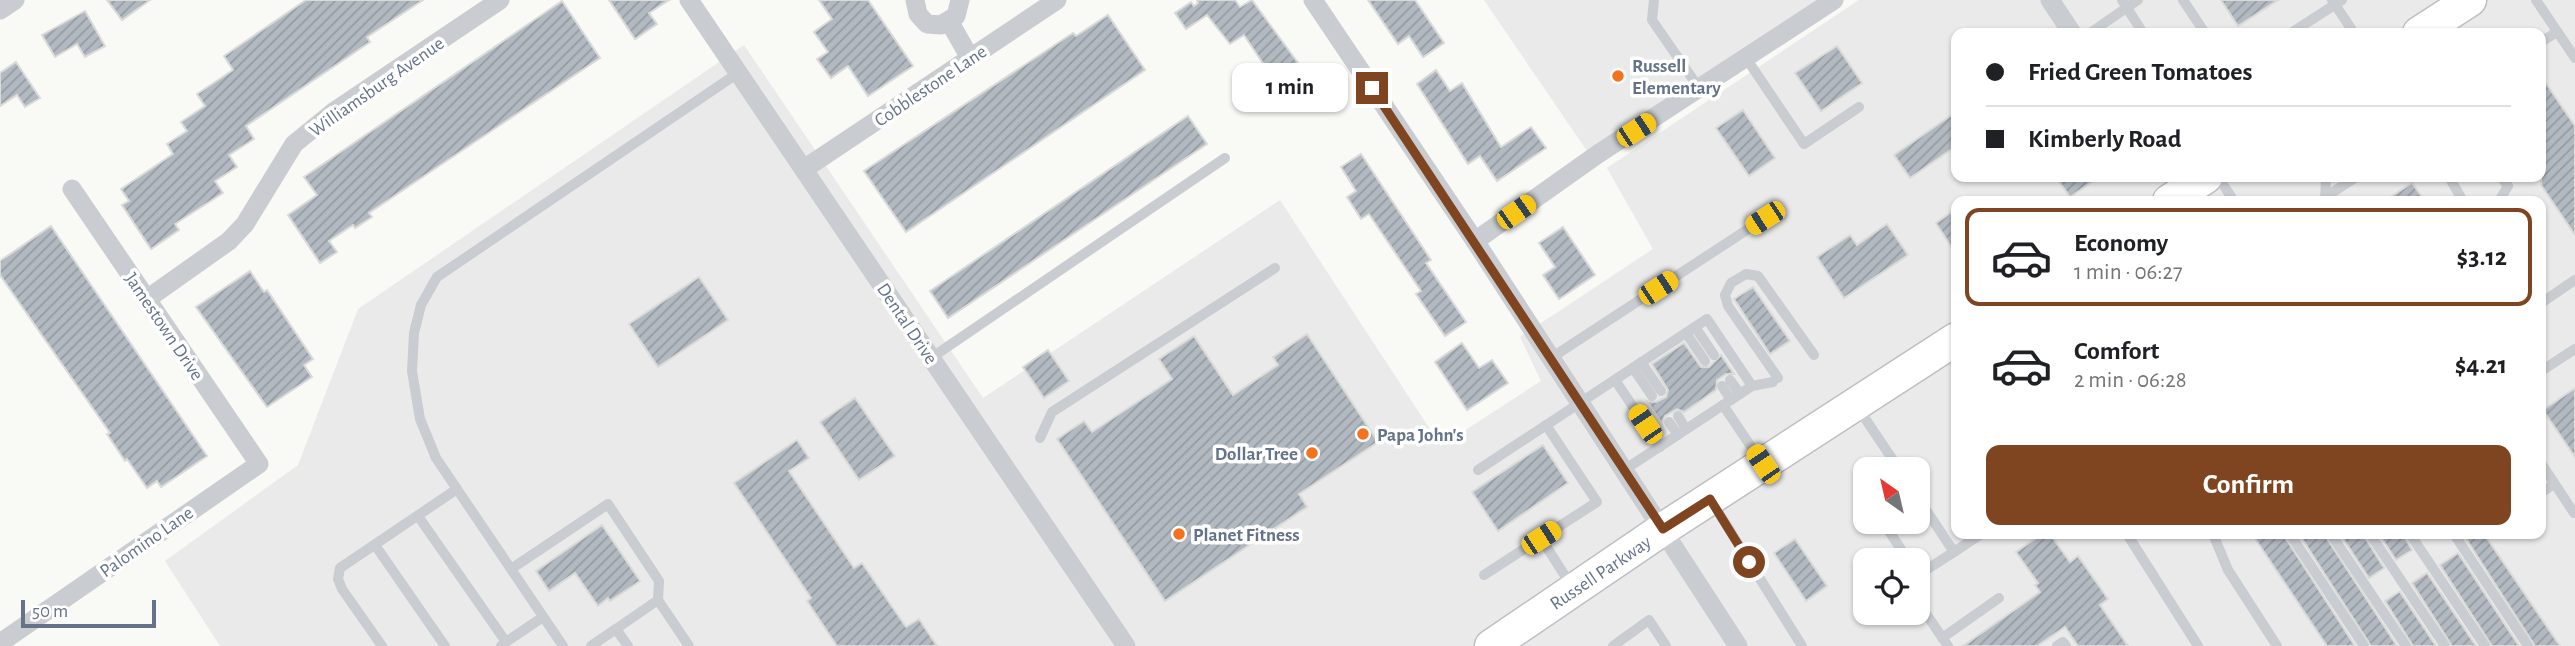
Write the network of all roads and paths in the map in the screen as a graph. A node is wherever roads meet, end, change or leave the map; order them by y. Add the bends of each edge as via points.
1 (15, 0) edge
2 (500, 0) edge
3 (689, 0) edge
4 (915, 0) edge
5 (960, 0) edge
6 (1057, 0) edge
7 (1312, 0) edge
8 (1654, 0) edge
9 (1834, 0) edge
10 (2050, 0) edge
11 (2138, 0) edge
12 (2183, 0) edge
13 (2470, 0) edge
14 (2536, 0) edge
15 (2336, 2) edge
16 (2124, 4) edge
17 (0, 10) edge
18 (950, 21) junction
19 (2069, 28) edge
20 (2096, 28) edge
21 (2140, 28) edge
22 (2202, 28) edge
23 (2298, 28) edge
24 (2351, 28) edge
25 (2427, 28) edge
26 (2557, 32) junction
27 (2546, 39) edge
28 (970, 58) junction
29 (1746, 58) junction
30 (2575, 58) edge
31 (738, 73) junction
32 (1699, 88) junction
33 (1859, 107) dead end
34 (1226, 158) dead end
35 (804, 170) junction
36 (2349, 182) edge
37 (72, 189) dead end
38 (2330, 196) edge
39 (1765, 218) dead end
40 (1475, 241) junction
41 (1275, 268) dead end
42 (2575, 280) edge
43 (147, 299) junction
44 (2546, 300) edge
45 (1690, 330) junction
46 (1951, 342) edge
47 (2575, 349) edge
48 (1814, 355) dead end
49 (931, 358) junction
50 (1551, 358) junction
51 (1709, 358) dead end
52 (1637, 365) junction
53 (2546, 368) edge
54 (1615, 380) junction
55 (1726, 383) dead end
56 (1752, 386) junction
57 (1656, 393) dead end
58 (1731, 400) junction
59 (1580, 403) junction
60 (1856, 405) junction
61 (1673, 419) dead end
62 (1546, 425) junction
63 (1682, 432) junction
64 (1040, 438) dead end
65 (1660, 447) junction
66 (1891, 457) edge
67 (259, 464) joint
68 (1763, 464) junction
69 (1478, 470) dead end
70 (1624, 470) junction
71 (2546, 471) edge
72 (2554, 484) junction
73 (457, 489) junction
74 (2546, 490) edge
75 (1710, 499) junction
76 (2574, 513) edge
77 (418, 516) junction
78 (1930, 516) edge
79 (1663, 529) junction
80 (1541, 538) junction
81 (1974, 539) edge
82 (2130, 539) edge
83 (2215, 539) edge
84 (2293, 539) edge
85 (2334, 539) edge
86 (2373, 539) edge
87 (2413, 539) edge
88 (2457, 539) edge
89 (375, 545) junction
90 (1954, 552) junction
91 (1930, 568) edge
92 (511, 569) junction
93 (1484, 575) dead end
94 (1574, 590) junction
95 (1999, 598) dead end
96 (658, 600) junction
97 (543, 617) junction
98 (1930, 620) edge
99 (616, 629) junction
100 (1945, 642) edge
101 (0, 643) edge
102 (503, 644) edge
103 (382, 646) edge
104 (445, 646) edge
105 (563, 646) edge
106 (591, 646) edge
107 (628, 646) edge
108 (689, 646) edge
109 (1126, 646) edge
110 (1492, 646) edge
111 (1613, 646) edge
112 (1667, 646) edge
113 (1738, 646) edge
114 (1802, 646) edge
115 (2057, 646) edge
116 (2066, 646) edge
117 (2197, 646) edge
118 (2277, 646) edge
119 (2364, 646) edge
120 (2406, 646) edge
121 (2445, 646) edge
122 (2485, 646) edge
123 (2528, 646) edge

1 - 17 street
2 - 43 street, Williamsburg Avenue via 332,113 294,144 245,224 229,241
3 - 31 street, Dental Drive
4 - 18 street via 918,14 928,24
5 - 18 street
6 - 28 street, Cobblestone Lane
7 - 40 street
8 - 32 lane via 1652,20
9 - 29 street
10 - 19 street
11 - 16 lane
12 - 22 lane
13 - 25 main road
14 - 26 lane
15 - 23 lane
15 - 24 lane
16 - 20 lane
16 - 21 lane
18 - 28 street
26 - 27 lane
26 - 30 lane
28 - 35 street, Cobblestone Lane
29 - 32 street
29 - 33 lane via 1804,144
31 - 35 street, Dental Drive
31 - 73 lane via 437,277 421,305 412,370 421,419 436,458
32 - 40 street
34 - 49 lane
35 - 49 street, Dental Drive
36 - 38 lane
37 - 43 street, Jamestown Drive
39 - 50 lane
40 - 50 street
41 - 64 lane via 1052,412
42 - 44 lane
43 - 67 street, Jamestown Drive
45 - 51 lane
45 - 52 lane
45 - 56 lane via 1706,319
46 - 60 main road, Russell Parkway
47 - 53 lane
48 - 56 lane via 1758,276 1746,274 1731,283 1726,301 1775,380
49 - 109 street, Dental Drive
50 - 59 street
52 - 54 lane
52 - 57 lane
54 - 59 lane
54 - 65 lane
55 - 58 lane
56 - 58 lane
58 - 63 lane
58 - 68 lane
59 - 62 lane
59 - 70 street
60 - 66 lane
60 - 68 main road, Russell Parkway
61 - 63 lane
62 - 69 lane
62 - 80 lane via 1597,502
63 - 65 lane
65 - 70 lane
67 - 101 street, Palomino Lane
68 - 75 main road, Russell Parkway
70 - 79 street
71 - 72 lane
72 - 74 lane
72 - 76 lane
73 - 77 lane
73 - 92 lane
75 - 79 main road, Russell Parkway
75 - 114 lane
77 - 89 lane
77 - 102 lane
78 - 90 lane
79 - 94 main road, Russell Parkway
79 - 113 street
80 - 93 lane
80 - 94 lane
81 - 90 lane
82 - 117 lane
83 - 118 lane via 2228,570
84 - 119 lane
85 - 120 lane
86 - 121 lane
87 - 122 lane
88 - 123 lane
89 - 103 lane via 340,568 338,579
89 - 104 lane
90 - 91 lane
92 - 96 lane via 608,504 659,581
92 - 97 lane
94 - 110 main road, Russell Parkway
95 - 100 lane
96 - 99 lane
96 - 108 lane
97 - 102 lane
97 - 105 lane
98 - 100 lane
99 - 106 lane
99 - 107 lane
111 - 112 lane via 1649,620
115 - 116 lane via 2063,642

